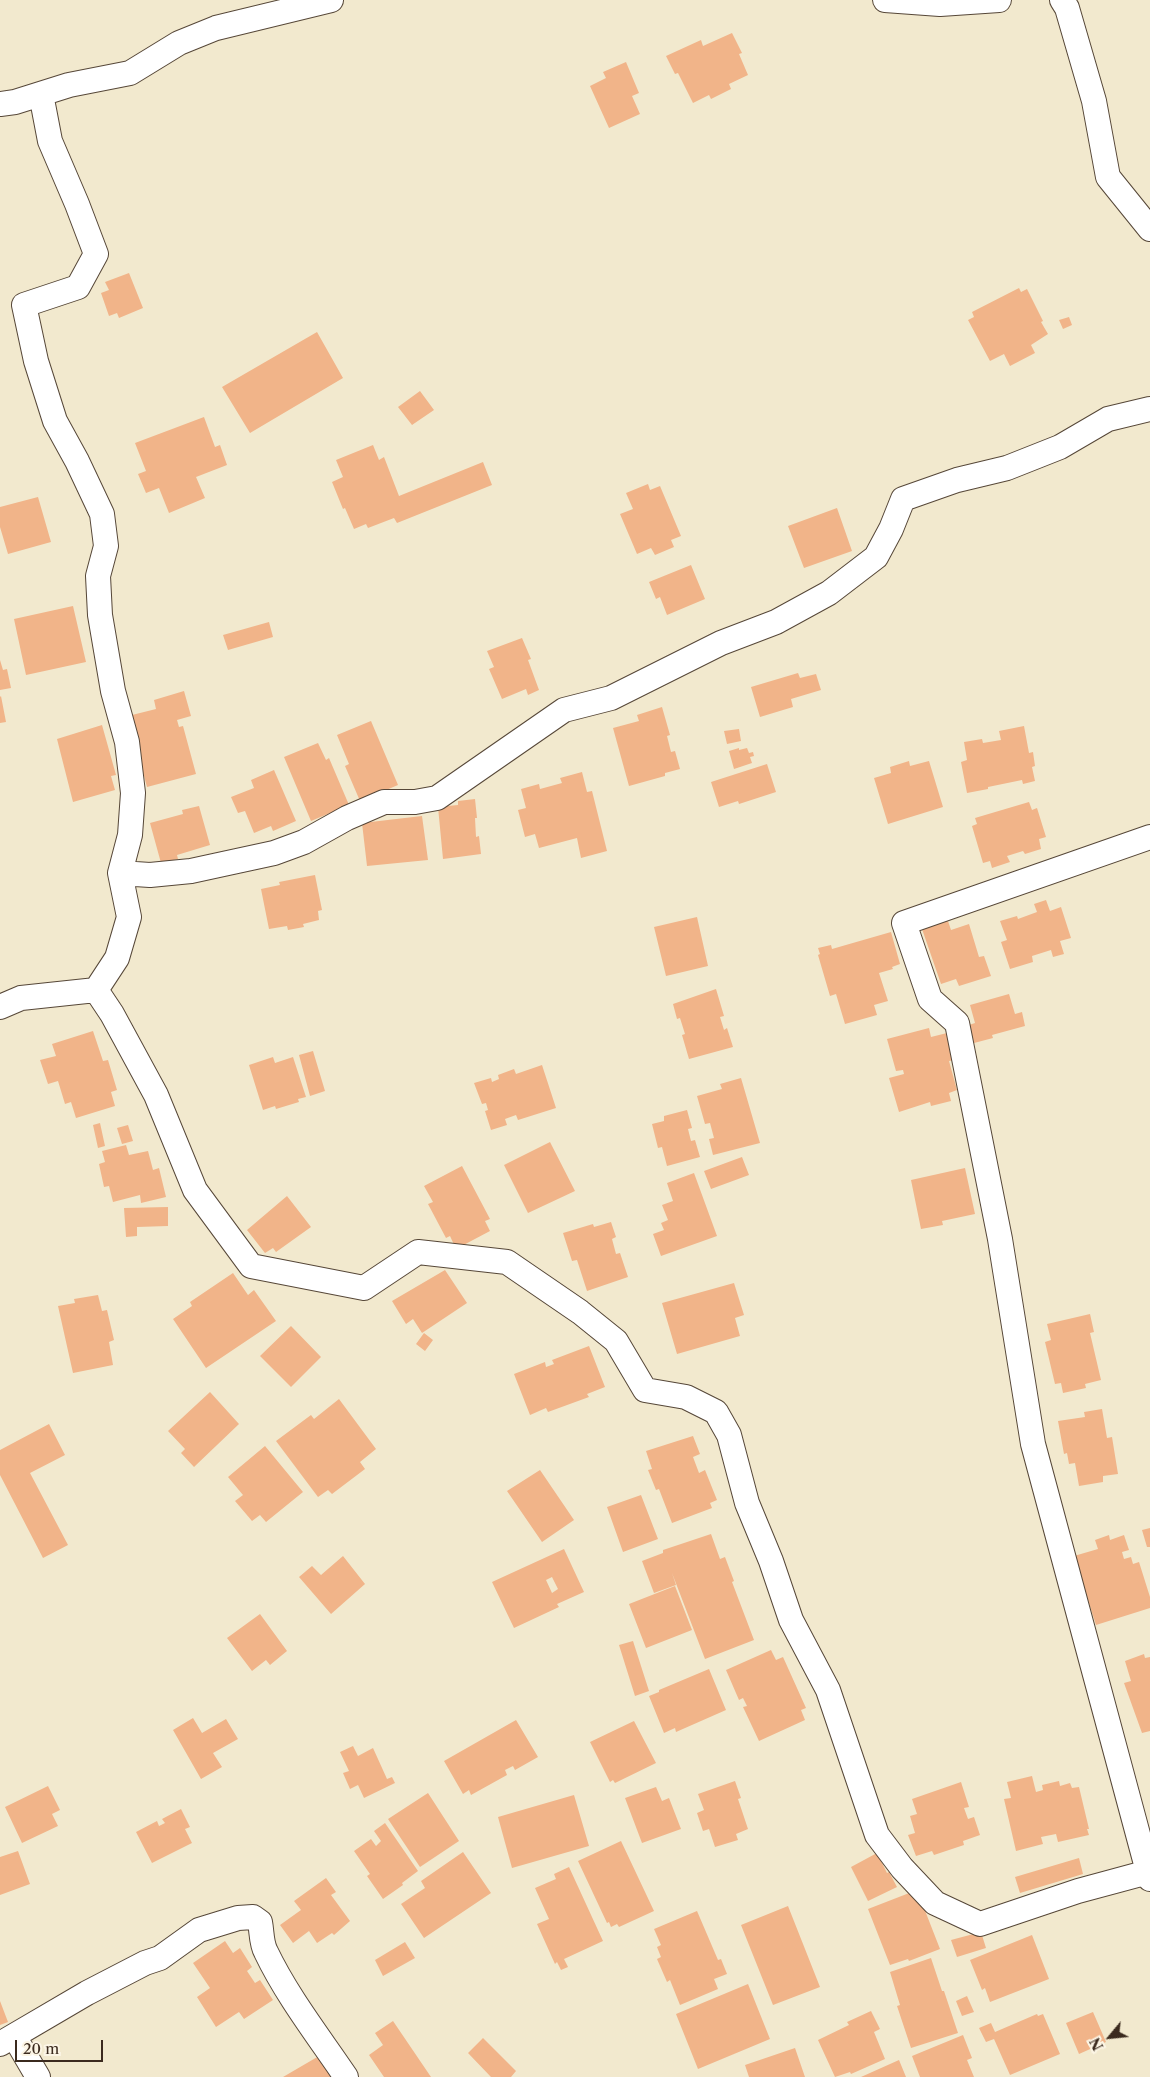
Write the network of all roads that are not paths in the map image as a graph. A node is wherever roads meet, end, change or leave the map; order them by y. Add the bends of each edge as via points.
1 (331, 0) edge
2 (885, 0) edge
3 (999, 0) edge
4 (1062, 0) edge
5 (41, 94) junction
6 (0, 104) edge
7 (1150, 229) edge
8 (1150, 409) edge
9 (1150, 837) edge
10 (120, 873) junction
11 (96, 990) junction
12 (0, 1007) edge
13 (1149, 1875) edge
14 (7, 2040) edge
15 (38, 2077) edge
16 (346, 2077) edge

1 - 5 street via 216,28 179,43 130,73
2 - 3 street via 940,4
4 - 7 street via 1094,101 1108,177
5 - 6 street
5 - 10 street via 50,141 96,254 78,287 24,306 36,361 55,422 102,514 106,546 98,576 100,616 113,691 127,742 133,793 130,835
8 - 10 street via 1108,419 1060,447 1007,468 957,480 903,499 892,529 876,557 830,593 776,622 721,642 611,698 564,710 437,798 384,802 304,842 237,861 191,871 150,875
9 - 13 street via 904,923 930,999 957,1024 1000,1238 1032,1444
10 - 11 street via 129,917 116,958
11 - 12 street via 21,998
11 - 13 street via 156,1096 195,1190 251,1266 364,1288 418,1252 507,1262 616,1341 645,1390 686,1397 716,1412 729,1435 747,1503 791,1620 828,1690 877,1835 935,1903 980,1924 1078,1891
14 - 15 street
14 - 16 street via 87,1993 160,1958 199,1930 238,1918 253,1917 260,1922 266,1953

